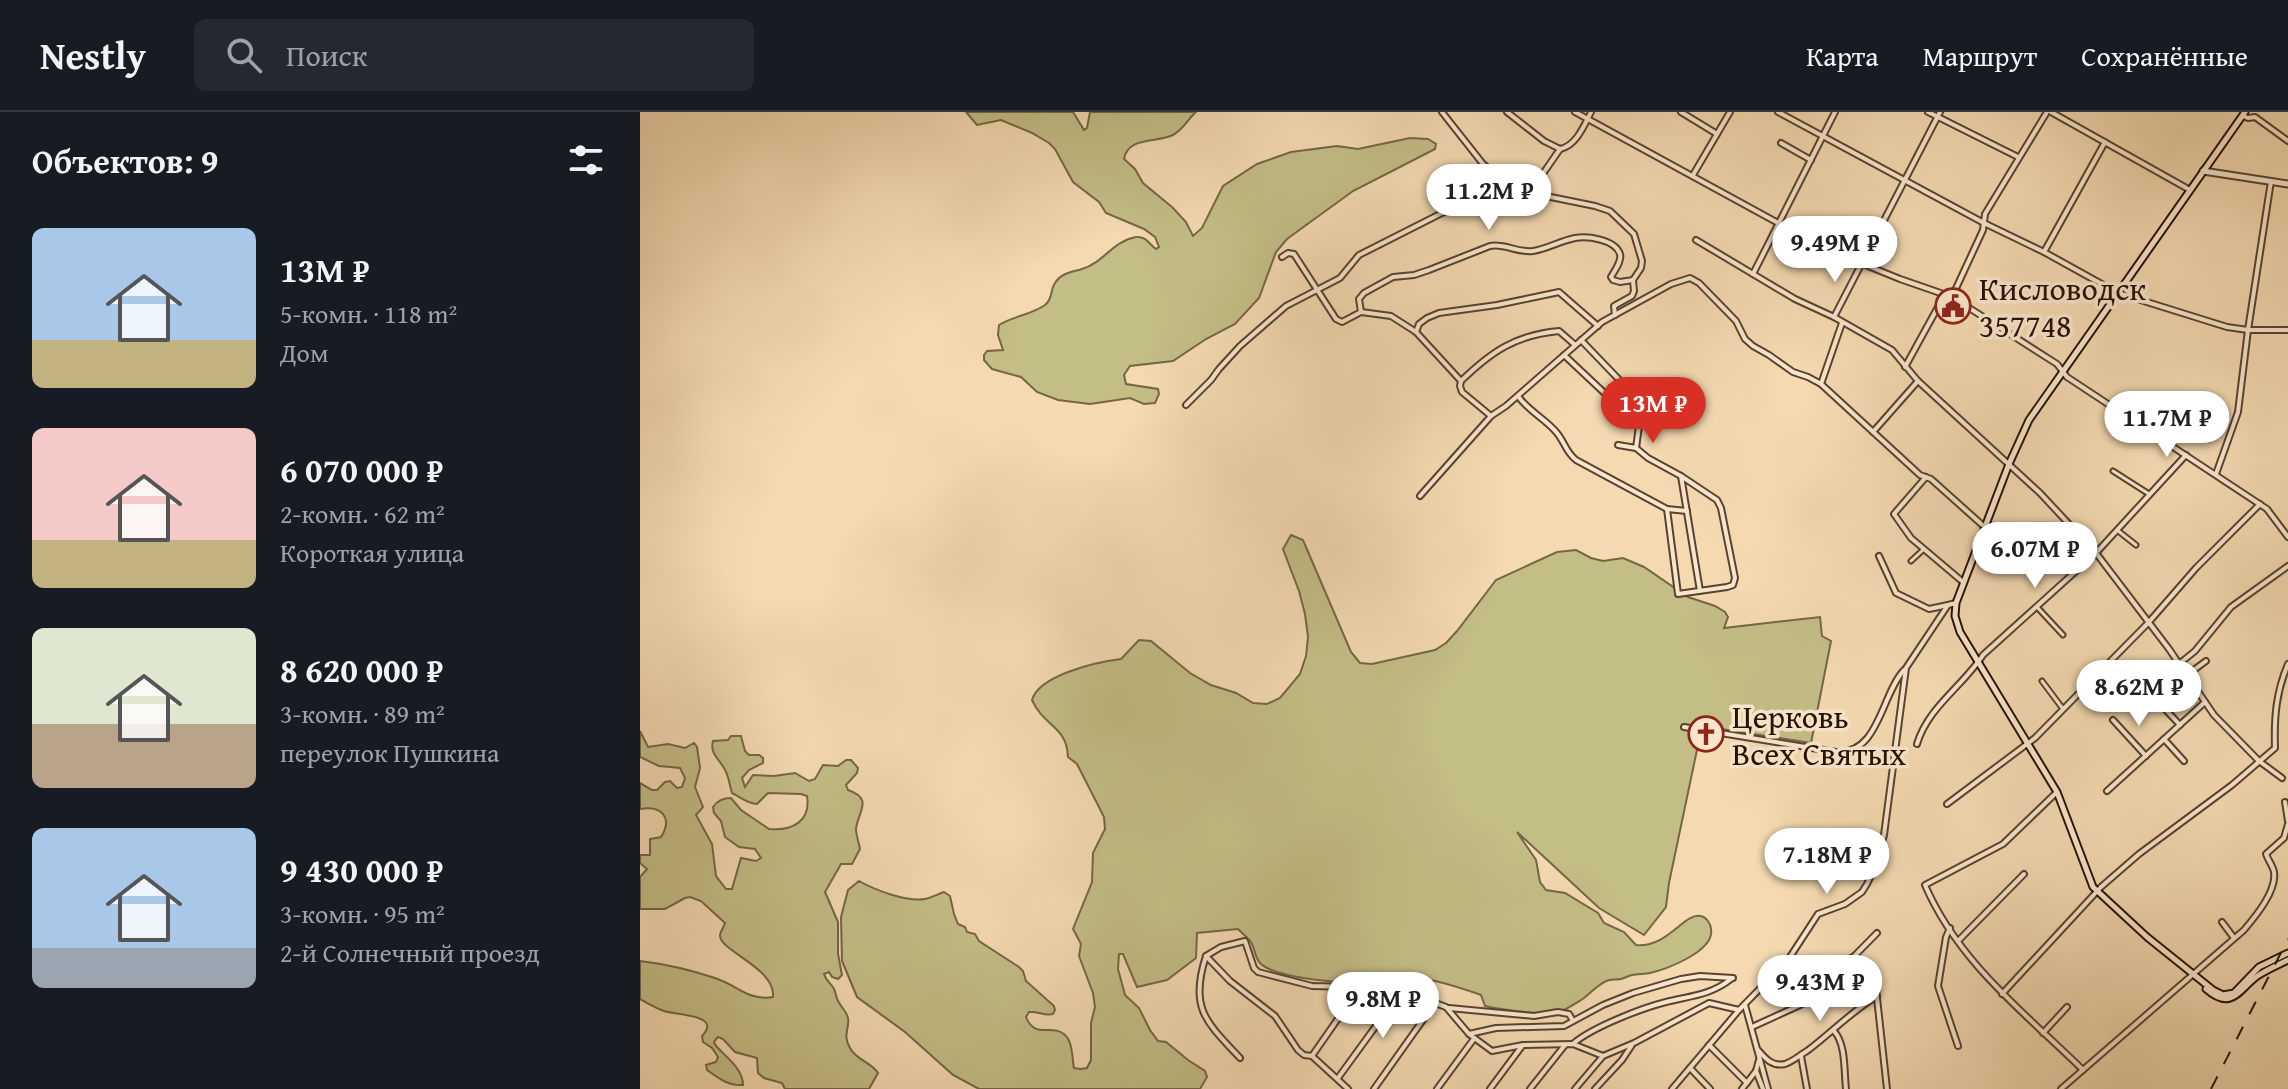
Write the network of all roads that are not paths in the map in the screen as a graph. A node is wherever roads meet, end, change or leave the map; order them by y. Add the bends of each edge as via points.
1 (1442, 112) edge
2 (1507, 112) edge
3 (1575, 112) edge
4 (1591, 112) edge
5 (1681, 112) edge
6 (1730, 112) edge
7 (1778, 112) edge
8 (1835, 112) edge
9 (1928, 112) edge
10 (2049, 112) edge
11 (1939, 114) edge
12 (2244, 114) edge
13 (1587, 119) junction
14 (1717, 134) junction
15 (1823, 137) junction
16 (2288, 141) edge
17 (2105, 142) junction
18 (1781, 143) dead end
19 (1560, 149) junction
20 (2018, 157) junction
21 (1811, 160) junction
22 (2203, 171) junction
23 (1693, 175) junction
24 (1517, 180) junction
25 (1906, 181) junction
26 (2271, 181) junction
27 (2288, 184) edge
28 (2190, 190) junction
29 (1517, 193) junction
30 (1984, 223) junction
31 (1780, 224) junction
32 (1696, 240) dead end
33 (2044, 252) junction
34 (1282, 257) dead end
35 (1862, 265) junction
36 (1753, 274) junction
37 (1633, 280) junction
38 (1317, 290) junction
39 (2118, 293) junction
40 (1944, 296) junction
41 (1952, 297) junction
42 (1361, 312) junction
43 (1615, 315) junction
44 (1834, 317) junction
45 (1842, 323) junction
46 (1598, 326) junction
47 (2248, 330) junction
48 (2288, 330) edge
49 (1416, 332) junction
50 (1581, 340) junction
51 (1575, 345) junction
52 (1564, 355) junction
53 (1905, 367) junction
54 (2063, 370) junction
55 (1461, 381) junction
56 (1918, 381) junction
57 (1821, 384) junction
58 (1518, 396) junction
59 (1613, 401) dead end
60 (1186, 405) dead end
61 (1491, 416) junction
62 (1873, 432) junction
63 (1618, 445) dead end
64 (1636, 448) junction
65 (2186, 455) junction
66 (2009, 464) junction
67 (2113, 471) dead end
68 (2216, 474) junction
69 (1681, 476) junction
70 (1926, 477) junction
71 (2149, 494) junction
72 (1420, 496) dead end
73 (2260, 504) junction
74 (1667, 509) junction
75 (1687, 511) junction
76 (1986, 527) junction
77 (2117, 530) junction
78 (2288, 537) edge
79 (2136, 545) dead end
80 (1924, 549) junction
81 (2096, 553) junction
82 (1879, 556) dead end
83 (2017, 556) dead end
84 (1911, 561) dead end
85 (2288, 566) edge
86 (1964, 582) junction
87 (1700, 591) junction
88 (1956, 603) junction
89 (1948, 605) junction
90 (2037, 607) junction
91 (2149, 622) junction
92 (2063, 635) dead end
93 (2206, 661) dead end
94 (1978, 663) junction
95 (2179, 664) junction
96 (2288, 664) edge
97 (1906, 668) junction
98 (2187, 675) junction
99 (2042, 681) dead end
100 (2148, 691) dead end
101 (2205, 702) junction
102 (2063, 709) junction
103 (2113, 720) dead end
104 (2180, 725) junction
105 (1684, 727) dead end
106 (2164, 739) junction
107 (1917, 744) dead end
108 (2028, 744) junction
109 (2146, 756) junction
110 (2184, 761) dead end
111 (2259, 761) junction
112 (2282, 778) dead end
113 (2107, 791) dead end
114 (2057, 792) junction
115 (2285, 802) dead end
116 (1947, 804) dead end
117 (2288, 822) edge
118 (2024, 874) dead end
119 (2097, 890) junction
120 (2222, 922) dead end
121 (1950, 928) junction
122 (1877, 933) dead end
123 (2234, 938) junction
124 (1959, 940) junction
125 (2288, 953) edge
126 (1206, 956) junction
127 (1851, 958) junction
128 (2288, 960) edge
129 (2192, 974) junction
130 (1405, 986) junction
131 (1360, 987) junction
132 (2002, 994) junction
133 (1877, 996) junction
134 (1435, 1003) junction
135 (1745, 1005) junction
136 (1446, 1007) junction
137 (2067, 1007) dead end
138 (1739, 1010) junction
139 (1573, 1021) junction
140 (1752, 1027) junction
141 (1834, 1031) junction
142 (2043, 1033) junction
143 (1469, 1034) junction
144 (1474, 1039) junction
145 (1634, 1043) junction
146 (1573, 1044) junction
147 (1523, 1045) junction
148 (1565, 1045) junction
149 (1709, 1045) junction
150 (1958, 1046) dead end
151 (1758, 1050) junction
152 (1801, 1055) junction
153 (1312, 1056) junction
154 (1603, 1056) junction
155 (1240, 1058) dead end
156 (1689, 1068) junction
157 (2083, 1070) junction
158 (1756, 1071) junction
159 (1338, 1078) junction
160 (1747, 1083) junction
161 (1348, 1089) edge
162 (1374, 1089) edge
163 (1437, 1089) edge
164 (1490, 1089) edge
165 (1530, 1089) edge
166 (1575, 1089) edge
167 (1595, 1089) edge
168 (1672, 1089) edge
169 (1710, 1089) edge
170 (1742, 1089) edge
171 (1766, 1089) edge
172 (1807, 1089) edge
173 (1846, 1089) edge
174 (1887, 1089) edge
175 (2061, 1089) edge

1 - 24 street via 1491,171
2 - 19 street
3 - 13 street
4 - 13 street
5 - 14 street
6 - 14 street
7 - 15 street
8 - 15 street
9 - 11 street
10 - 17 street
10 - 20 street
11 - 20 street
11 - 25 street
12 - 16 street
12 - 22 main road
13 - 19 street via 1573,142
13 - 23 street
14 - 23 street
15 - 21 street
15 - 25 street
17 - 28 street
17 - 33 street
18 - 21 street
19 - 24 street via 1540,178
20 - 30 street
21 - 31 street
22 - 26 main road
22 - 28 main road
23 - 31 street
24 - 29 street
25 - 30 street
25 - 35 street
26 - 27 main road
26 - 47 street
28 - 39 main road
29 - 37 street via 1610,211 1637,242 1642,261
29 - 38 street via 1442,213 1359,255 1340,278
30 - 33 street
30 - 41 street
31 - 35 street
31 - 36 street
32 - 36 street
33 - 39 street
34 - 38 street via 1294,254
35 - 40 street
35 - 44 street
36 - 44 street
37 - 42 street via 1613,280 1618,251 1596,239 1579,237 1535,251 1499,244 1414,275 1393,277 1364,293 1359,299
37 - 43 street via 1632,296 1614,306
38 - 42 street via 1339,321
38 - 60 street via 1275,314
39 - 47 street
39 - 54 main road
40 - 41 street
40 - 53 street
41 - 54 street
42 - 49 street via 1391,316
43 - 46 street
43 - 57 street via 1690,278 1736,321 1753,346
44 - 45 street
45 - 53 street via 1892,350
45 - 57 street
46 - 49 street via 1559,292 1439,313 1419,324
46 - 50 street
47 - 48 street
47 - 68 street via 2238,412
49 - 55 street
50 - 51 street
50 - 64 street via 1628,389 1639,426
51 - 52 street
51 - 55 street via 1559,331 1520,338
52 - 58 street
52 - 59 street
53 - 56 street
54 - 65 street
54 - 66 main road via 2029,420
55 - 61 street via 1462,392
56 - 62 street
56 - 66 street
57 - 62 street
58 - 61 street
58 - 74 street via 1557,433 1571,456
61 - 72 street
62 - 70 street
63 - 64 street
64 - 69 street
65 - 68 street
65 - 71 street
66 - 76 main road
66 - 81 street
67 - 71 street
68 - 73 street
69 - 75 street
69 - 87 street via 1717,500 1735,578 1733,585
70 - 76 street
70 - 80 street via 1894,514
71 - 77 street
73 - 78 street
73 - 91 street
74 - 75 street
74 - 87 street via 1678,594
75 - 87 street
76 - 83 street
76 - 86 main road
77 - 79 street
77 - 81 street
80 - 84 street
80 - 86 street
81 - 90 street
81 - 91 street
82 - 89 street via 1896,593 1929,609
85 - 95 street via 2231,607
86 - 88 main road
88 - 89 street
88 - 94 main road via 1957,625
89 - 97 street
90 - 92 street
90 - 94 street
91 - 95 street
91 - 102 street
93 - 98 street
94 - 107 street via 1928,720
94 - 108 main road
95 - 98 street
96 - 111 street via 2275,707 2275,748
97 - 105 street via 1871,732 1852,751
97 - 135 street via 1884,835 1867,884 1845,904 1818,914 1788,960
98 - 101 street
99 - 102 street
100 - 104 street
101 - 104 street
101 - 111 street
102 - 108 street
103 - 109 street
104 - 106 street
106 - 109 street
106 - 110 street
108 - 114 main road
108 - 116 street
109 - 113 street
111 - 112 street
111 - 119 street
114 - 119 main road
114 - 121 street via 1994,850 1925,885
115 - 117 street
117 - 123 street via 2284,838 2266,854 2274,878 2266,900
118 - 124 street
119 - 129 main road
119 - 132 street
120 - 123 street
121 - 124 street
121 - 150 street via 1938,986
122 - 127 street
123 - 129 street
124 - 132 street
125 - 129 main road via 2259,967 2229,994 2218,993
126 - 131 street via 1245,941 1258,972 1300,985
126 - 153 street via 1275,1016 1298,1050
126 - 155 street via 1202,1012
127 - 133 street via 1872,981
127 - 140 street via 1808,1003
128 - 129 main road via 2227,998 2212,994
129 - 157 street
130 - 131 street
130 - 134 street
130 - 159 street
131 - 153 street
132 - 142 street
133 - 141 street
133 - 174 street
134 - 136 street
134 - 162 street
135 - 138 street
135 - 140 street
136 - 139 street via 1534,1016 1558,1012
136 - 143 street
137 - 142 street
138 - 145 street via 1709,1003
138 - 149 street
139 - 143 street via 1556,1028 1496,1028
139 - 146 street via 1633,993 1681,979 1733,978 1703,995 1630,1014
140 - 151 street
141 - 152 street
141 - 173 street
142 - 157 street
143 - 144 street
144 - 147 street via 1492,1051
144 - 163 street
145 - 154 street
145 - 167 street
146 - 148 street
146 - 154 street
147 - 148 street
147 - 164 street
148 - 165 street
149 - 156 street
149 - 160 street
151 - 152 street via 1773,1064
151 - 158 street
151 - 171 street
152 - 172 street
153 - 159 street
154 - 166 street
156 - 168 street
156 - 169 street
157 - 175 street
158 - 160 street
158 - 171 street
159 - 161 street
160 - 170 street

